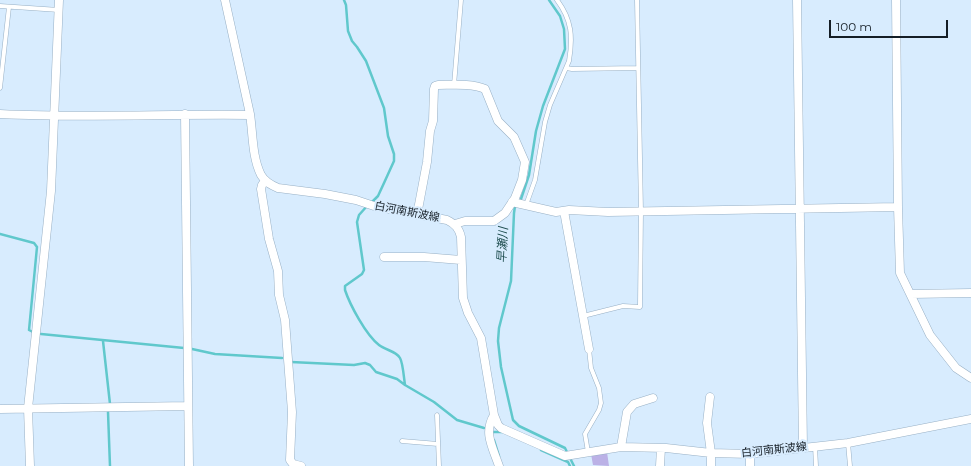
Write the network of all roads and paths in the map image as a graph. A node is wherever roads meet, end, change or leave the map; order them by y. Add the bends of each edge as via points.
1 (59, 0) edge
2 (225, 0) edge
3 (461, 0) edge
4 (557, 0) edge
5 (637, 0) edge
6 (797, 0) edge
7 (896, 0) edge
8 (0, 6) edge
9 (9, 7) junction
10 (59, 10) junction
11 (566, 68) junction
12 (638, 68) junction
13 (454, 85) junction
14 (0, 88) edge
15 (0, 114) edge
16 (184, 114) junction
17 (250, 115) junction
18 (54, 116) junction
19 (266, 181) junction
20 (518, 203) junction
21 (898, 207) junction
22 (800, 209) junction
23 (564, 211) junction
24 (641, 211) junction
25 (416, 215) junction
26 (455, 224) junction
27 (384, 257) dead end
28 (461, 260) junction
29 (971, 293) edge
30 (911, 294) junction
31 (583, 316) junction
32 (589, 349) joint
33 (971, 378) edge
34 (710, 396) dead end
35 (653, 398) dead end
36 (188, 406) junction
37 (28, 408) junction
38 (0, 409) edge
39 (437, 415) dead end
40 (494, 415) junction
41 (971, 420) edge
42 (402, 441) dead end
43 (848, 443) junction
44 (438, 444) junction
45 (814, 446) junction
46 (621, 447) junction
47 (803, 447) junction
48 (661, 448) junction
49 (588, 452) junction
50 (711, 453) junction
51 (750, 454) junction
52 (30, 466) edge
53 (189, 466) edge
54 (300, 466) edge
55 (439, 466) edge
56 (499, 466) edge
57 (660, 466) edge
58 (711, 466) edge
59 (750, 466) edge
60 (816, 466) edge
61 (850, 466) edge

1 - 10 street
2 - 17 street
3 - 13 lane
4 - 11 lane via 569,21 572,36
5 - 12 lane
6 - 22 street
7 - 21 street
8 - 9 lane
9 - 10 lane
9 - 14 lane
10 - 18 street
11 - 12 lane
11 - 20 lane via 545,122 535,180
12 - 24 lane
13 - 20 street via 485,89 498,120 514,137 525,162 515,198
13 - 25 street via 438,84 434,89 433,121
15 - 18 street
16 - 17 street
16 - 18 street
16 - 36 street
17 - 19 street via 257,163
18 - 37 street via 50,198
19 - 25 street, 白河南斯波線 via 278,188 325,194
19 - 54 street via 261,189 285,320 292,412 290,460
20 - 23 street via 556,212
20 - 26 street via 494,221 465,221
21 - 22 street
21 - 30 street via 900,273
22 - 24 street
22 - 47 street
23 - 24 street
23 - 31 street
24 - 31 lane via 640,307 623,306
25 - 26 street, 白河南斯波線 via 447,220
26 - 28 street, 白河南斯波線 via 461,237
27 - 28 street
28 - 40 street, 白河南斯波線 via 463,298 482,338
29 - 30 street
30 - 33 street via 930,335 956,368
31 - 32 street
32 - 49 lane via 591,368 599,388 601,403 585,434
34 - 50 street via 707,423
35 - 46 street via 634,404 627,412
36 - 37 street
36 - 53 street
37 - 38 street
37 - 52 street
39 - 44 lane
40 - 49 street, 白河南斯波線 via 501,428 565,456
40 - 56 street via 488,432
41 - 43 street, 白河南斯波線
42 - 44 lane
43 - 45 street, 白河南斯波線
43 - 61 lane
44 - 55 lane
45 - 47 street, 白河南斯波線
45 - 60 lane
46 - 48 street, 白河南斯波線
46 - 49 street, 白河南斯波線
47 - 51 street, 白河南斯波線
48 - 50 street, 白河南斯波線
48 - 57 street
50 - 51 street, 白河南斯波線
50 - 58 street
51 - 59 street

